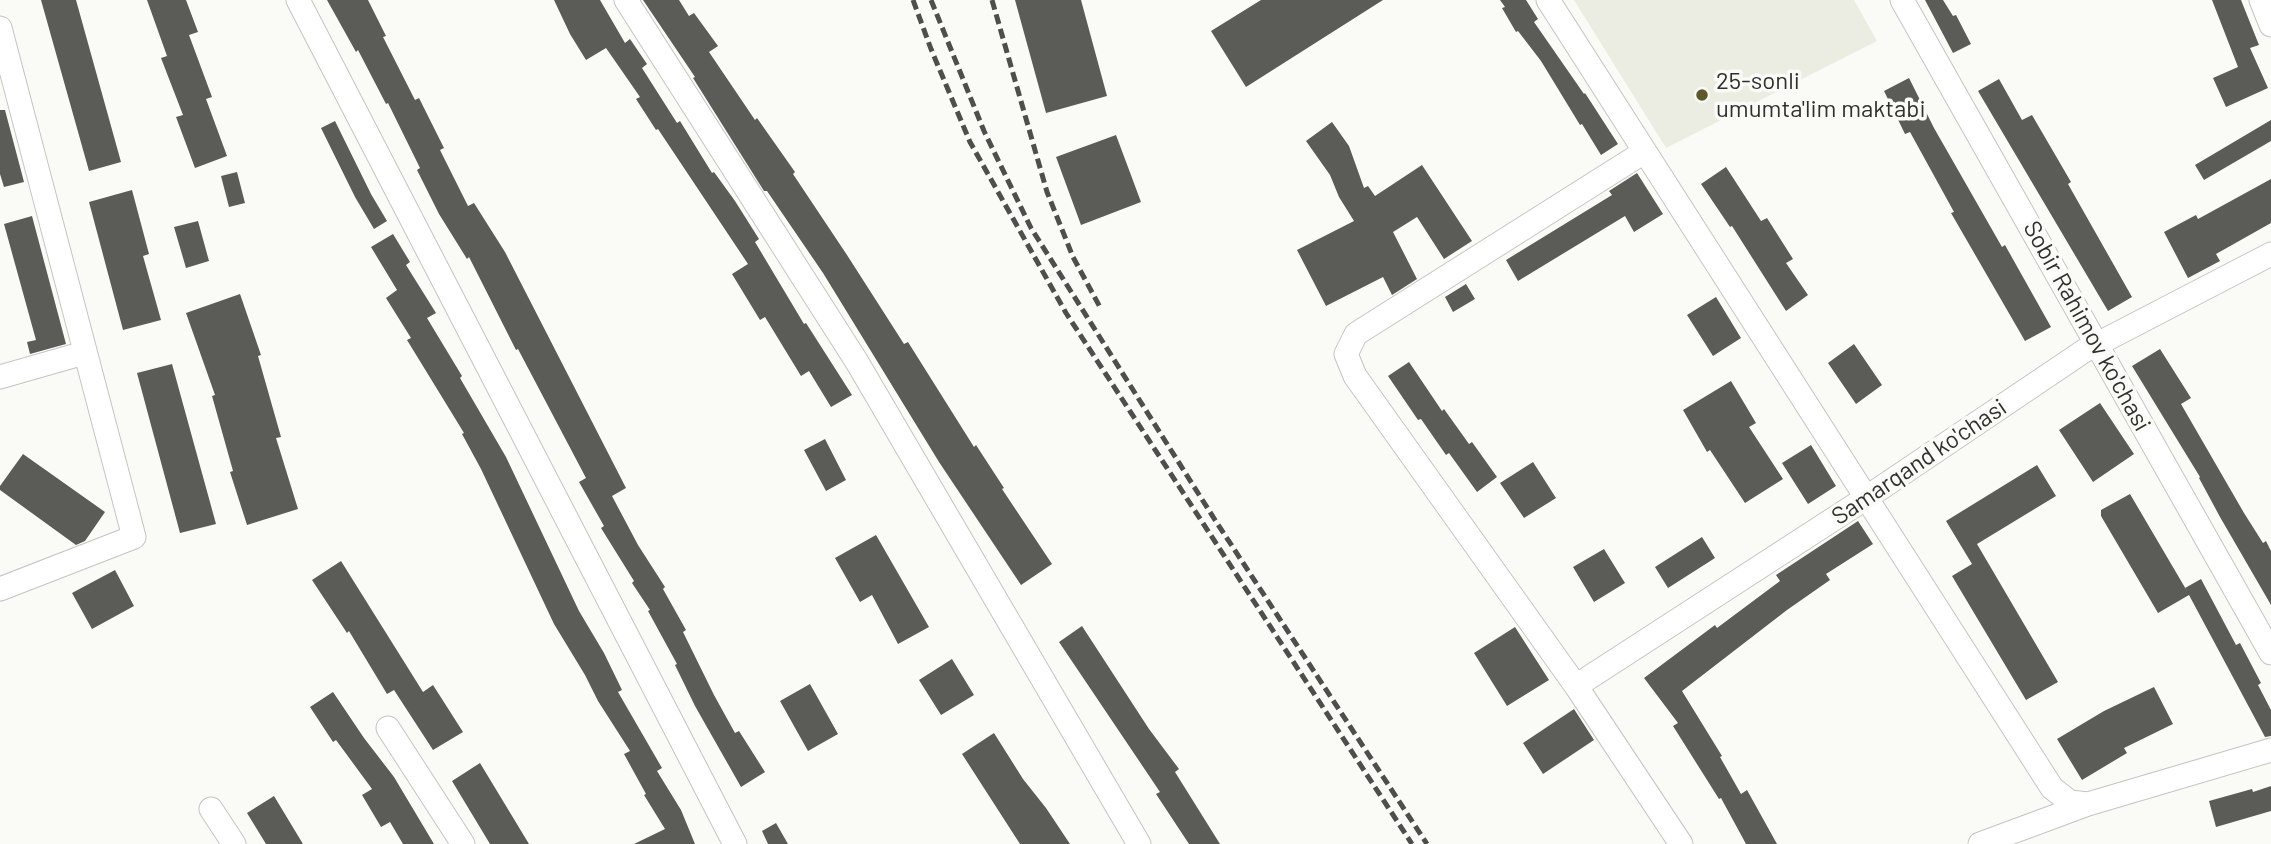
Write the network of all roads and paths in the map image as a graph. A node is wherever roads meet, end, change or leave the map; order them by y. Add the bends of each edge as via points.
1 (298, 0) edge
2 (626, 0) edge
3 (1548, 0) edge
4 (1902, 0) edge
5 (2260, 0) edge
6 (2271, 25) edge
7 (0, 28) edge
8 (1644, 152) junction
9 (2271, 254) edge
10 (2098, 344) junction
11 (84, 353) junction
12 (0, 377) edge
13 (1866, 498) junction
14 (0, 589) edge
15 (2271, 653) edge
16 (1576, 685) junction
17 (388, 728) dead end
18 (2271, 750) edge
19 (2088, 804) junction
20 (211, 809) dead end
21 (234, 844) edge
22 (463, 844) edge
23 (735, 844) edge
24 (1139, 844) edge
25 (1681, 844) edge
26 (1980, 844) edge

1 - 23 street
2 - 24 street via 857,362
3 - 8 street
4 - 10 street, Sobir Rahimov ko'chasi
5 - 6 street
7 - 11 street
8 - 13 street
8 - 16 street via 1356,334 1346,354 1355,376
9 - 10 street, Samarqand ko'chasi
10 - 13 street, Samarqand ko'chasi
10 - 15 street, Sobir Rahimov ko'chasi
11 - 12 street
11 - 14 street via 134,537
13 - 16 street, Samarqand ko'chasi
13 - 19 street via 2052,789 2070,802
16 - 25 street
17 - 22 street
18 - 19 street
19 - 26 street
20 - 21 street

